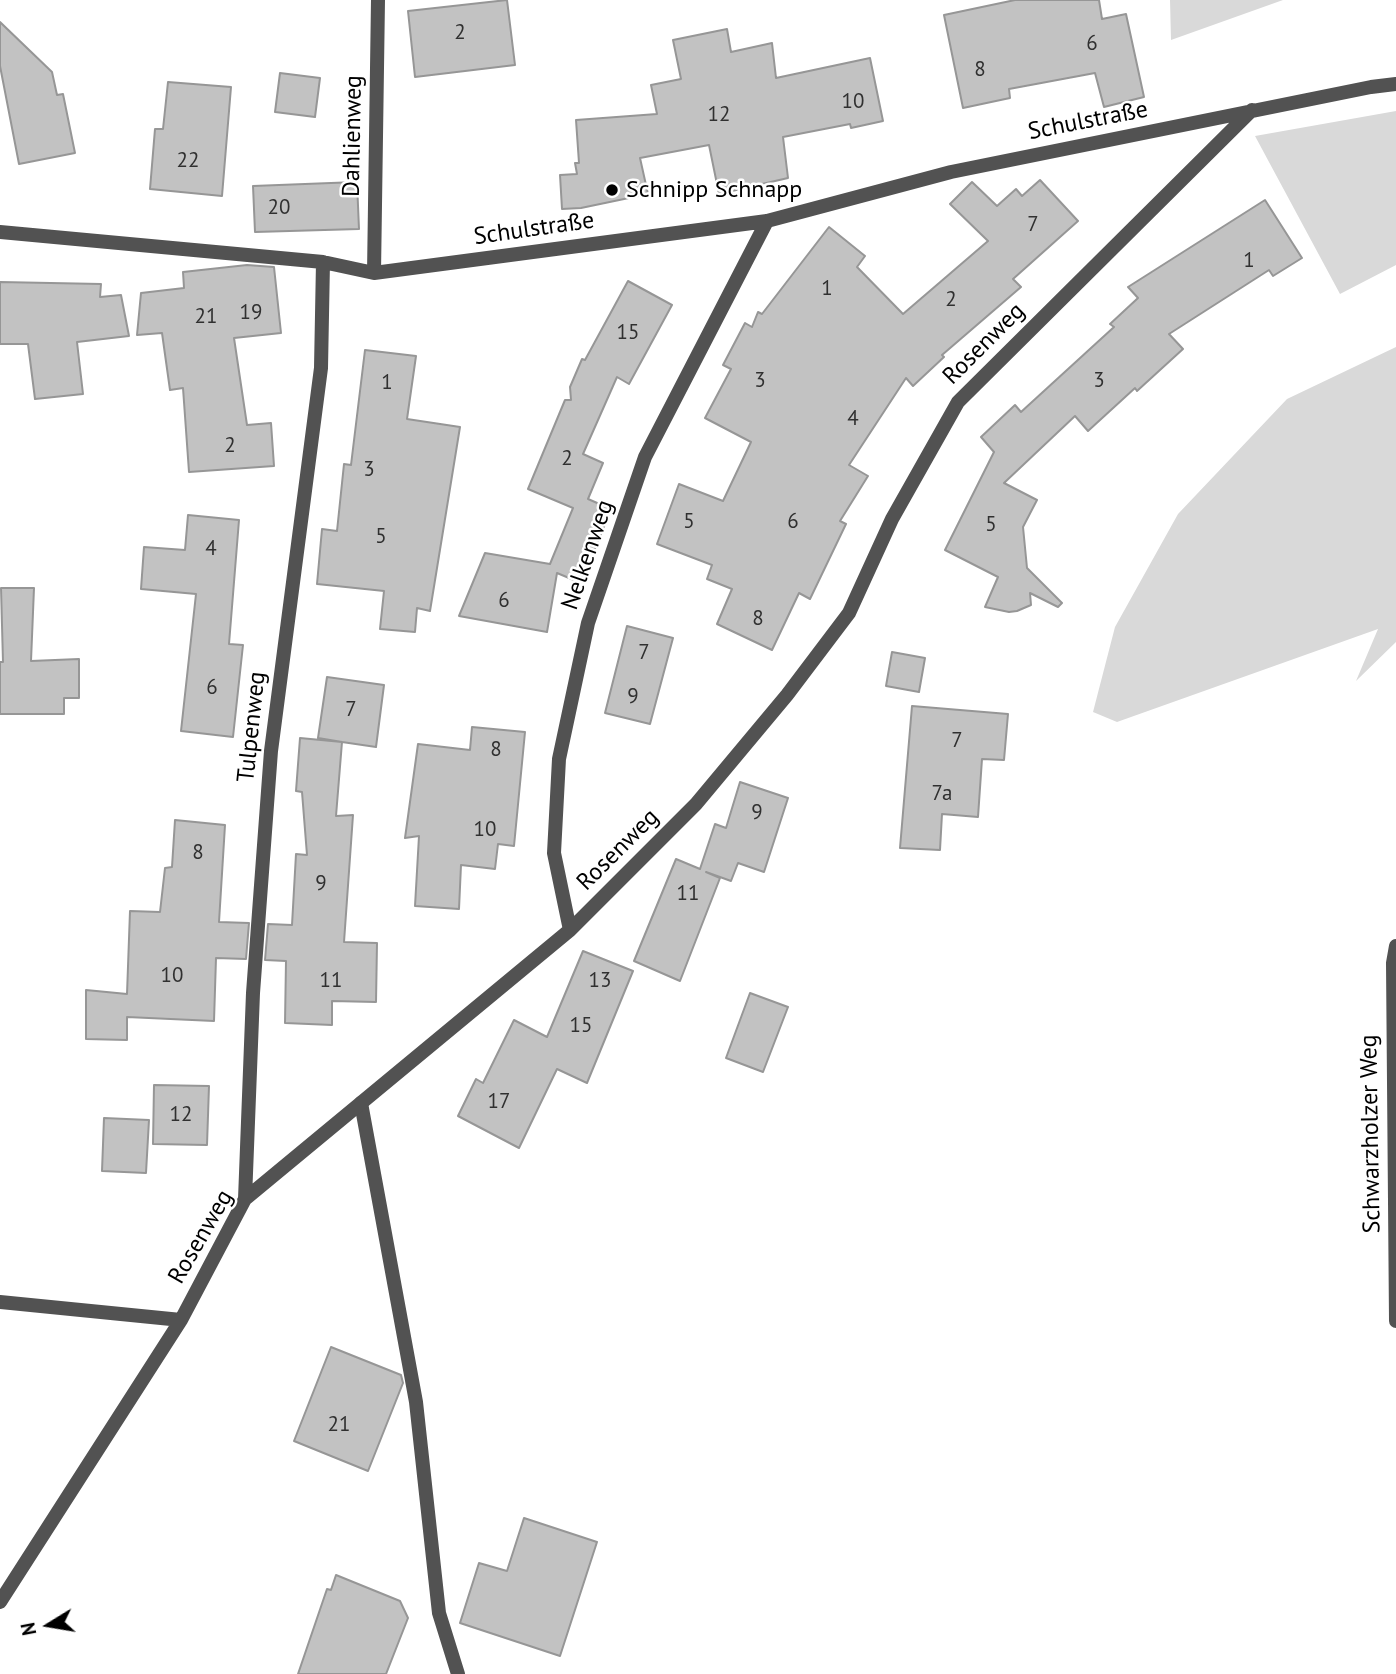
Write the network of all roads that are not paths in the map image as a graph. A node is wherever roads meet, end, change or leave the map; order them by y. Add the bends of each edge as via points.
1 (378, 0) edge
2 (1396, 84) edge
3 (1252, 110) junction
4 (767, 221) junction
5 (0, 232) edge
6 (323, 262) junction
7 (374, 273) junction
8 (570, 930) junction
9 (1396, 946) edge
10 (361, 1103) junction
11 (245, 1199) junction
12 (0, 1302) edge
13 (181, 1320) junction
14 (1396, 1321) edge
15 (0, 1602) edge
16 (457, 1674) edge

1 - 7 street, Dahlienweg
2 - 3 street, Schulstraße
3 - 4 street, Schulstraße via 951,172
3 - 8 street, Rosenweg via 958,402 892,519 849,613 696,804
4 - 7 street, Schulstraße
4 - 8 street, Nelkenweg via 645,457 588,623 559,759 554,853
5 - 6 street, Schulstraße
6 - 7 street, Schulstraße
6 - 11 street, Tulpenweg via 321,368 271,751 253,993
8 - 10 street, Rosenweg
9 - 14 street, Schwarzholzer Weg
10 - 11 street, Rosenweg
10 - 16 street via 416,1402 439,1613
11 - 13 street, Rosenweg
12 - 13 street
13 - 15 street, Rosenweg

